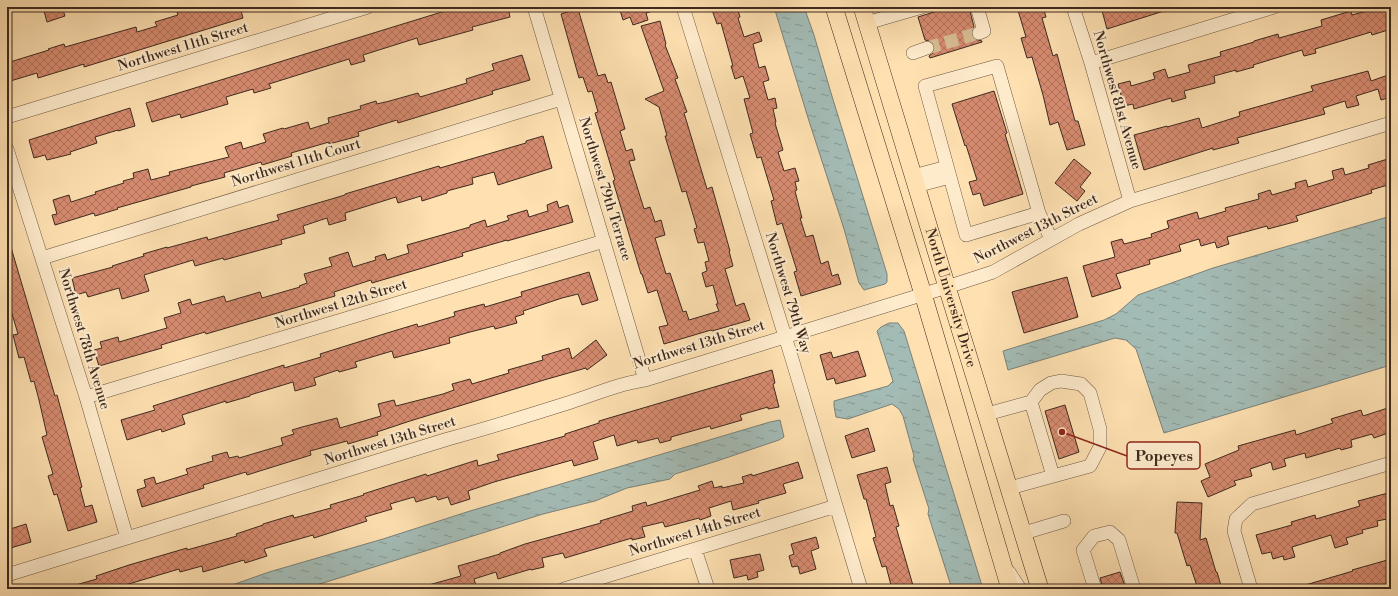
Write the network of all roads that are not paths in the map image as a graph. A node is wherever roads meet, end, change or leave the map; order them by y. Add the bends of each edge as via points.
1 (368, 7) edge
2 (534, 7) edge
3 (682, 7) edge
4 (834, 7) edge
5 (922, 7) edge
6 (977, 7) edge
7 (1073, 7) edge
8 (1274, 7) edge
9 (865, 15) edge
10 (979, 33) dead end
11 (927, 48) tunnel mouth
12 (913, 53) dead end
13 (1091, 63) junction
14 (561, 99) junction
15 (7, 118) edge
16 (1391, 123) edge
17 (7, 149) edge
18 (948, 172) junction
19 (915, 181) junction
20 (1130, 201) junction
21 (1039, 213) junction
22 (1051, 239) junction
23 (604, 241) junction
24 (42, 258) junction
25 (947, 287) junction
26 (923, 294) junction
27 (785, 336) junction
28 (645, 380) junction
29 (86, 397) junction
30 (1031, 402) junction
31 (986, 414) junction
32 (1391, 463) edge
33 (1053, 476) junction
34 (1010, 488) junction
35 (836, 506) junction
36 (1064, 521) dead end
37 (1024, 533) junction
38 (127, 538) junction
39 (695, 549) junction
40 (1000, 556) junction
41 (7, 575) edge
42 (564, 589) edge
43 (708, 589) edge
44 (861, 589) edge
45 (1010, 589) edge
46 (1020, 589) edge
47 (1040, 589) edge
48 (1095, 589) edge
49 (1134, 589) edge
50 (1251, 589) edge

1 - 15 street, Northwest 11th Street
2 - 14 street, Northwest 79th Terrace
3 - 27 street, Northwest 79th Way
4 - 26 main road, North University Drive
5 - 9 street
6 - 10 street via 984,31
7 - 13 street, Northwest 81st Avenue
8 - 13 street
9 - 19 main road, North University Drive
11 - 12 street
13 - 20 street, Northwest 81st Avenue
14 - 23 street, Northwest 79th Terrace
14 - 24 street, Northwest 11th Court
16 - 20 street, Northwest 13th Street
17 - 24 street, Northwest 78th Avenue
18 - 19 street
18 - 21 street via 966,235
18 - 21 street via 925,86 997,66
19 - 25 main road, North University Drive
20 - 22 street, Northwest 13th Street
21 - 22 street
22 - 25 street, Northwest 13th Street via 993,272
23 - 28 street, Northwest 79th Terrace
23 - 29 street, Northwest 12th Street
24 - 29 street, Northwest 78th Avenue
25 - 26 street, Northwest 13th Street
25 - 31 main road, North University Drive
26 - 27 street, Northwest 13th Street
26 - 40 main road, North University Drive
27 - 28 street, Northwest 13th Street
27 - 35 street, Northwest 79th Way
28 - 38 street, Northwest 13th Street
29 - 38 street, Northwest 78th Avenue
30 - 31 street
30 - 33 street
30 - 33 street via 1040,390 1051,383 1061,381 1081,384 1090,394 1095,409 1100,429 1100,447 1090,466
31 - 34 main road, North University Drive
32 - 50 street via 1252,504 1236,519 1234,532
33 - 34 street
34 - 37 main road, North University Drive
35 - 39 street, Northwest 14th Street
35 - 44 street, Northwest 79th Way
36 - 37 street
37 - 47 main road, North University Drive
38 - 41 street, Northwest 13th Street
39 - 42 street, Northwest 14th Street
39 - 43 street
40 - 45 main road, North University Drive
40 - 46 street, North University Drive
48 - 49 street via 1083,550 1094,536 1110,532 1119,540

